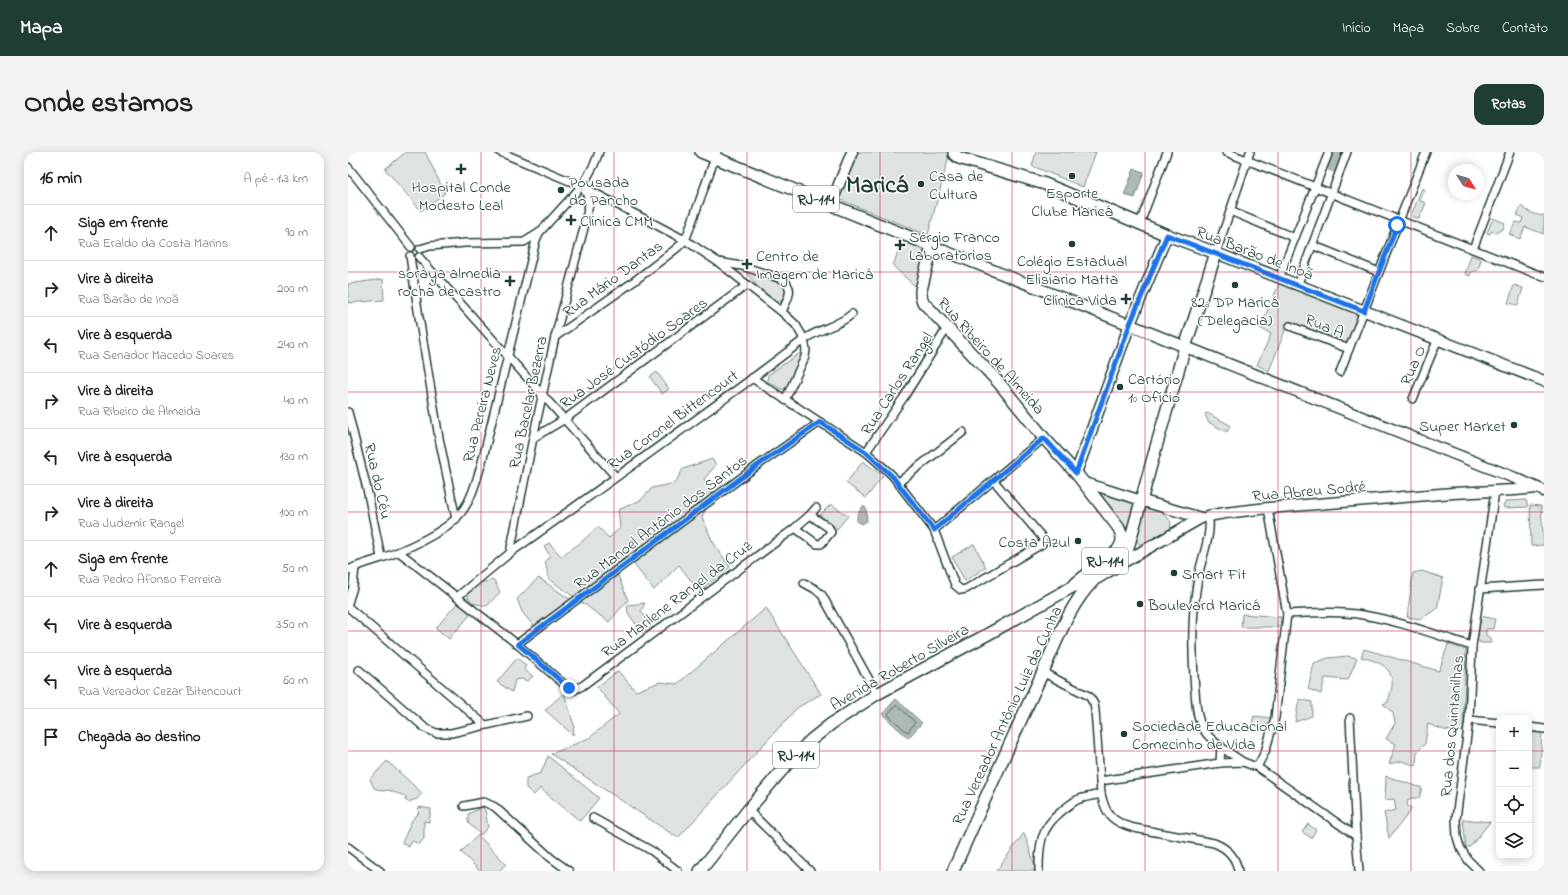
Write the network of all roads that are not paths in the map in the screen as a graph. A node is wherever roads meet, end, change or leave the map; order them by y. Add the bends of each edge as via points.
1 (500, 152) edge
2 (599, 152) edge
3 (701, 152) edge
4 (852, 152) edge
5 (1167, 152) edge
6 (1226, 152) edge
7 (1250, 152) edge
8 (1329, 152) edge
9 (1347, 152) edge
10 (1426, 152) edge
11 (1510, 152) edge
12 (954, 153) edge
13 (716, 155) edge
14 (1247, 161) junction
15 (348, 167) edge
16 (583, 187) junction
17 (1316, 187) junction
18 (1331, 193) junction
19 (831, 204) junction
20 (1230, 211) junction
21 (1399, 220) junction
22 (1140, 223) junction
23 (539, 233) junction
24 (1167, 235) junction
25 (1295, 238) junction
26 (684, 240) junction
27 (524, 242) junction
28 (932, 246) junction
29 (1312, 246) junction
30 (1473, 249) junction
31 (532, 253) junction
32 (1216, 253) junction
33 (416, 257) junction
34 (718, 262) junction
35 (1379, 272) junction
36 (1544, 277) edge
37 (1279, 278) junction
38 (747, 285) junction
39 (1297, 286) junction
40 (1364, 311) junction
41 (782, 312) junction
42 (852, 314) dead end
43 (1130, 324) junction
44 (1290, 326) dead end
45 (947, 328) junction
46 (555, 337) junction
47 (804, 338) junction
48 (1437, 340) junction
49 (1185, 347) junction
50 (1349, 349) junction
51 (508, 357) junction
52 (1340, 372) dead end
53 (752, 378) junction
54 (1544, 381) edge
55 (542, 395) junction
56 (1413, 399) dead end
57 (785, 400) junction
58 (348, 412) edge
59 (565, 419) junction
60 (820, 422) junction
61 (963, 432) dead end
62 (533, 438) junction
63 (1044, 438) junction
64 (866, 452) junction
65 (616, 477) junction
66 (1079, 477) junction
67 (994, 481) junction
68 (899, 482) junction
69 (1542, 489) edge
70 (1495, 491) junction
71 (1140, 500) junction
72 (816, 508) dead end
73 (1268, 508) junction
74 (810, 516) junction
75 (1204, 517) junction
76 (456, 519) junction
77 (795, 528) junction
78 (934, 530) junction
79 (399, 552) junction
80 (510, 553) junction
81 (381, 557) junction
82 (1115, 567) junction
83 (352, 568) edge
84 (1097, 578) junction
85 (804, 583) dead end
86 (1544, 585) edge
87 (1072, 587) junction
88 (1480, 589) junction
89 (457, 597) junction
90 (348, 603) edge
91 (348, 607) edge
92 (1287, 614) junction
93 (518, 644) junction
94 (1472, 646) junction
95 (359, 670) dead end
96 (1042, 672) junction
97 (878, 694) junction
98 (527, 716) dead end
99 (1350, 718) dead end
100 (1469, 720) junction
101 (1496, 724) edge
102 (485, 725) junction
103 (1532, 727) edge
104 (1544, 729) edge
105 (1221, 746) junction
106 (1243, 762) junction
107 (1220, 763) junction
108 (1257, 767) junction
109 (1100, 781) junction
110 (1101, 794) junction
111 (464, 806) dead end
112 (748, 810) junction
113 (593, 818) dead end
114 (1356, 836) junction
115 (348, 847) edge
116 (380, 871) edge
117 (569, 871) edge
118 (678, 871) edge
119 (700, 871) edge
120 (810, 871) edge
121 (953, 871) edge
122 (1039, 871) edge
123 (1238, 871) edge
124 (1359, 871) edge
125 (1479, 871) edge

1 - 16 street
2 - 16 street, Rua Pereira Neves
3 - 13 main road, RJ-114
4 - 19 main road
5 - 22 street
6 - 14 street
7 - 14 street
8 - 17 street
9 - 18 street
10 - 21 street
11 - 30 street
12 - 22 main road, Rua Barão de Inoã via 963,159 1045,184
13 - 19 main road, RJ-114
13 - 26 street
14 - 17 street
14 - 20 street
15 - 33 street via 411,247 416,246
16 - 23 street, Rua Pereira Neves
16 - 26 street
16 - 46 street, Rua Bacelar Bezerra via 589,204
17 - 18 street
17 - 25 street
18 - 21 street
18 - 29 street
19 - 28 main road, RJ-114
20 - 25 street
20 - 32 street
21 - 30 street
21 - 35 street
22 - 24 main road, Rua Barão de Inoã
23 - 27 street
23 - 31 street, Rua Pereira Neves
24 - 32 main road, Rua Barão de Inoã
24 - 43 main road
25 - 37 street
26 - 34 street
26 - 46 street, Rua Mário Dantas via 633,282
27 - 31 street
27 - 33 street via 430,246
28 - 43 main road, RJ-114
28 - 45 main road, Rua Ribeiro de Almeida via 921,296 923,302
29 - 35 street
29 - 39 street
30 - 36 street
31 - 51 street, Rua Pereira Neves
32 - 37 main road, Rua Barão de Inoã
32 - 49 main road
33 - 51 street
33 - 76 street via 419,317
34 - 38 street
34 - 41 street via 742,266 787,282 790,291
35 - 40 street
37 - 39 main road, Rua Barão de Inoã
38 - 41 street
38 - 59 street, Rua José Custódio Soares
39 - 40 main road, Rua Barão de Inoã
40 - 48 main road, Rua Barão de Inoã
40 - 50 street
41 - 47 street via 802,332
42 - 47 street, Rua Coronel Bittencourt via 835,326
43 - 49 main road
43 - 66 main road
44 - 50 street, Rua A
45 - 63 main road, Rua Ribeiro de Almeida via 992,375
45 - 64 street, Rua Carlos Rangel
46 - 55 street, Rua Bacelar Bezerra
47 - 53 street, Rua Coronel Bittencourt
47 - 57 street via 805,357
48 - 54 main road, Rua Barão de Inoã
48 - 56 street, Rua O
49 - 69 main road
49 - 71 main road
50 - 52 street
51 - 55 street
51 - 76 street, Rua Pereira Neves via 474,488 464,510
53 - 57 street
53 - 65 street, Rua Coronel Bittencourt
55 - 59 street
55 - 62 street, Rua Bacelar Bezerra
57 - 60 street
58 - 81 street, Rua do Céu
59 - 62 street, Rua José Custódio Soares
59 - 65 street
60 - 64 street
60 - 93 street, Rua Manoel Antônio dos Santos via 754,468
61 - 68 street
62 - 80 street, Rua Bacelar Bezerra
63 - 66 main road, Rua Ribeiro de Almeida
63 - 67 street
64 - 68 street
65 - 80 street, Rua Coronel Bittencourt
66 - 71 street, Rua Abreu Sodré
66 - 87 main road, Avenida Roberto Silveira / RJ-114 via 1118,527 1122,541 1118,551
67 - 78 street
67 - 78 street via 1041,536 1041,546 963,590 955,585
68 - 78 street
69 - 70 main road, Rua Abreu Sodré
70 - 73 main road, Rua Abreu Sodré
70 - 88 street
71 - 75 main road, Rua Abreu Sodré
71 - 82 main road via 1128,548
72 - 74 street, Rua Marilene Rangel da Cruz
73 - 75 main road, Rua Abreu Sodré via 1225,512
73 - 92 street
74 - 77 street, Rua Marilene Rangel da Cruz
74 - 77 street via 831,532 821,544 817,544
75 - 82 main road, Avenida Roberto Silveira / RJ-114
75 - 105 street via 1210,526 1196,591 1192,653 1197,712 1201,726
76 - 79 street, Rua Pereira Neves
77 - 93 street, Rua Marilene Rangel da Cruz via 574,690
79 - 81 street, Rua Pereira Neves
79 - 89 street
80 - 89 street
81 - 83 street, Rua Pereira Neves
82 - 84 main road, Avenida Roberto Silveira / RJ-114
83 - 90 street via 353,587
84 - 87 main road, Avenida Roberto Silveira / RJ-114
84 - 96 main road, Rua Vereador Antônio Luiz da Cunha via 1078,599
85 - 97 street via 822,595
86 - 88 street
87 - 97 main road, Avenida Roberto Silveira / RJ-114
88 - 94 street
89 - 93 street
91 - 102 street
92 - 94 street, Rua dos Quintanilhas via 1362,615 1399,623
92 - 108 street via 1275,718 1265,752
94 - 100 street, Rua dos Quintanilhas
95 - 102 street via 431,732 451,733
96 - 109 street via 1092,699
96 - 121 main road, Rua Vereador Antônio Luiz da Cunha
97 - 112 main road, Avenida Roberto Silveira / RJ-114 via 836,720 806,744
98 - 102 street
99 - 114 street
100 - 101 street
100 - 125 street, Rua dos Quintanilhas via 1456,819 1457,837 1468,860
103 - 104 street
105 - 106 street
105 - 107 street
106 - 107 street
106 - 108 street
107 - 109 street
108 - 114 street
109 - 110 street
110 - 122 street via 1078,799 1049,823 1041,839
110 - 123 street via 1109,816 1121,824 1214,843 1232,855
111 - 117 street via 484,802 495,807
112 - 119 main road, Avenida Roberto Silveira / RJ-114
112 - 120 street
113 - 118 street via 652,851
114 - 124 street
115 - 116 street

